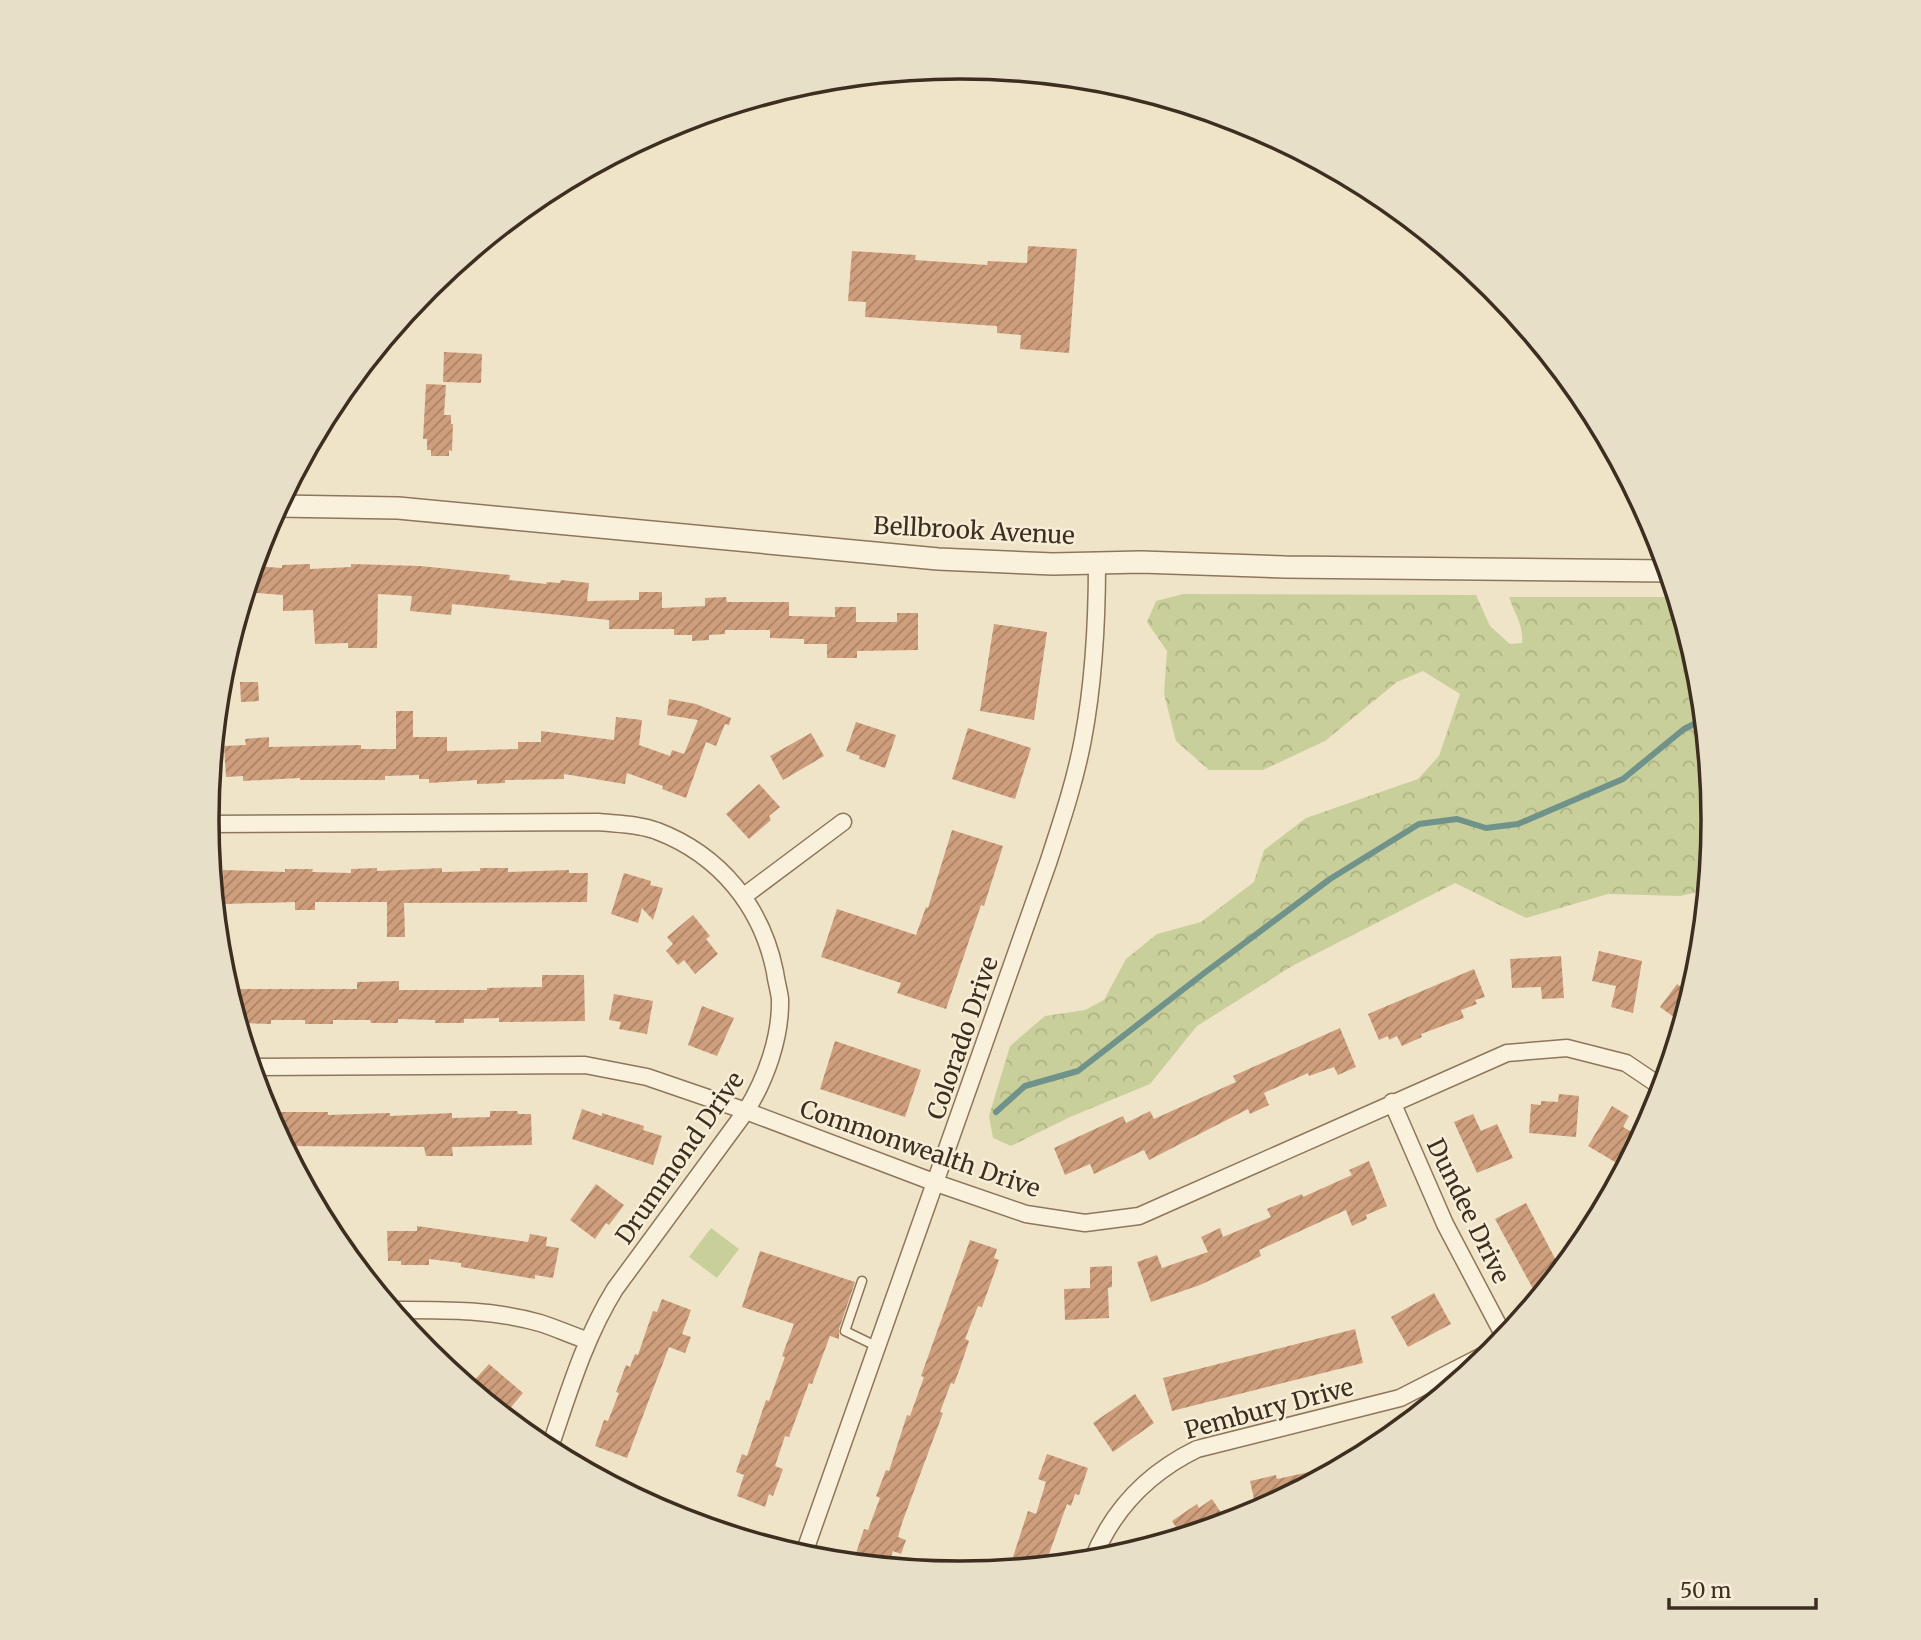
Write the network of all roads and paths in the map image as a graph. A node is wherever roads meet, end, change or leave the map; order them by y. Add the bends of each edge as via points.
1 (290, 506) edge
2 (1097, 563) junction
3 (1658, 571) edge
4 (843, 822) dead end
5 (219, 824) edge
6 (744, 896) junction
7 (262, 1067) edge
8 (1653, 1081) edge
9 (1392, 1102) junction
10 (747, 1111) junction
11 (936, 1183) junction
12 (862, 1281) dead end
13 (404, 1310) edge
14 (1500, 1328) edge
15 (586, 1340) junction
16 (878, 1347) junction
17 (1457, 1370) edge
18 (553, 1438) edge
19 (807, 1545) edge
20 (1098, 1548) edge

1 - 2 street, Bellbrook Avenue via 387,507 938,559
2 - 3 street, Bellbrook Avenue
2 - 11 street, Colorado Drive via 1091,687 1072,788
4 - 6 street
5 - 6 street, Drummond Drive via 598,822 666,835 707,857
6 - 10 street, Drummond Drive via 769,943 780,999 773,1055
7 - 10 street, Commonwealth Drive via 585,1065 647,1077
8 - 9 street, Commonwealth Drive via 1626,1063 1567,1048 1507,1053
9 - 11 street, Commonwealth Drive via 1139,1216 1085,1223 1026,1214
9 - 14 street, Dundee Drive via 1445,1224
10 - 11 street, Commonwealth Drive
10 - 15 street, Drummond Drive via 615,1289
11 - 16 street, Colorado Drive
12 - 16 lane via 845,1331
13 - 15 street via 495,1314 540,1323
15 - 18 street, Drummond Drive
16 - 19 street, Colorado Drive
17 - 20 street, Pembury Drive via 1400,1398 1197,1449 1143,1484 1110,1524

